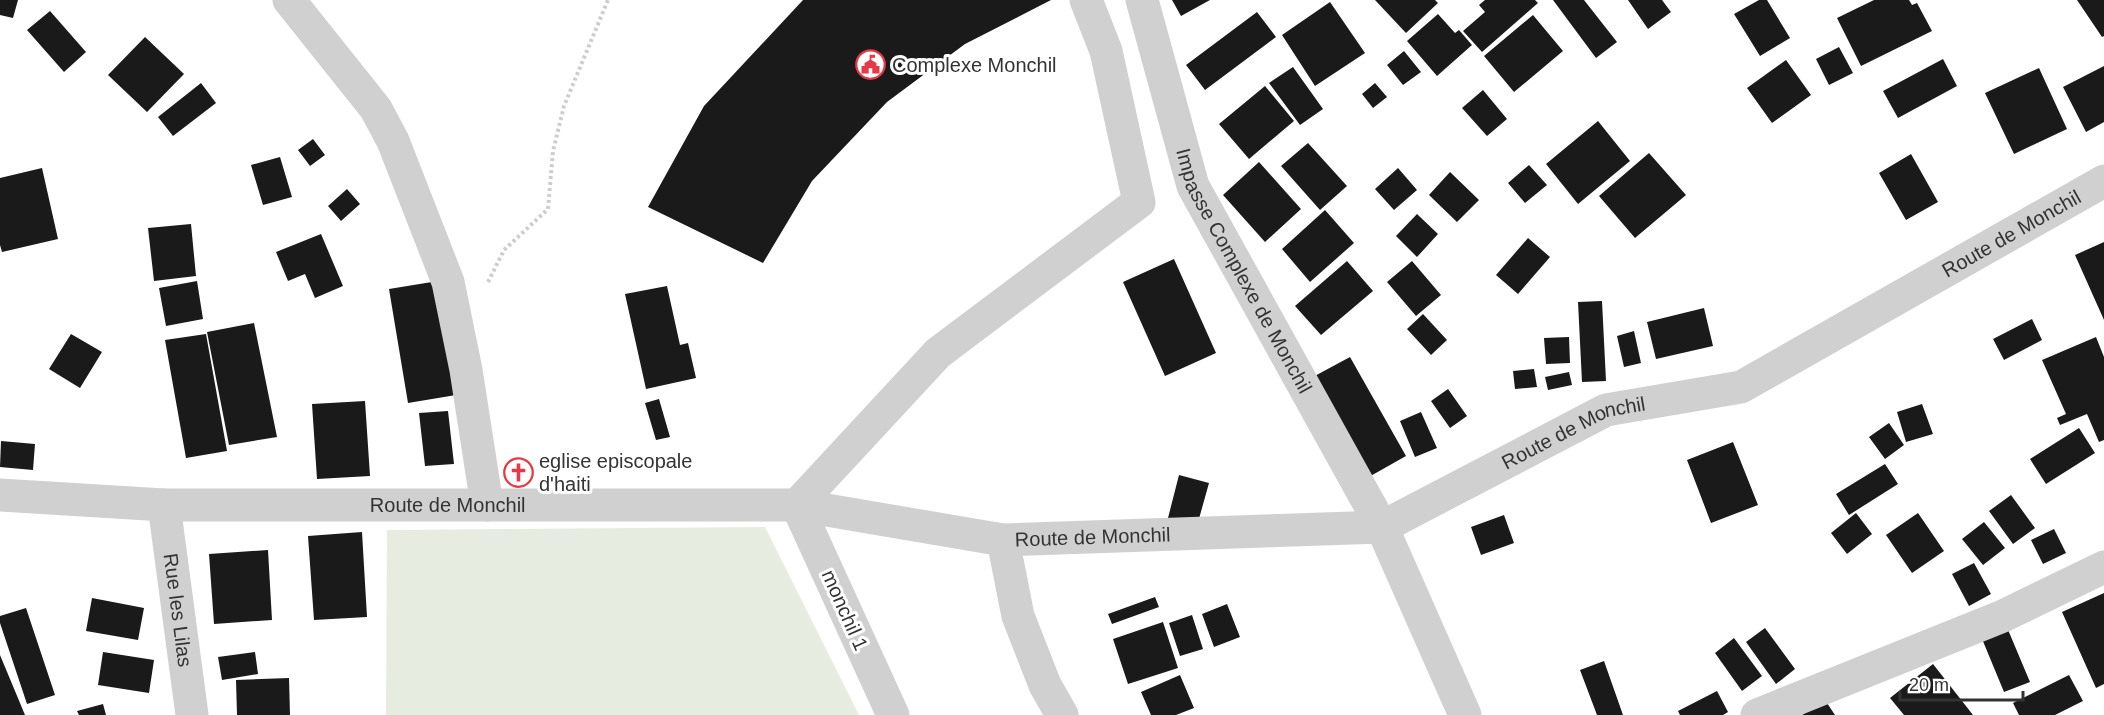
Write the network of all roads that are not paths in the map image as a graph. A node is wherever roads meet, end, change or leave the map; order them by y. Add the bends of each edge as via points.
1 (289, 0) edge
2 (1086, 0) edge
3 (1142, 0) edge
4 (2104, 181) edge
5 (0, 495) edge
6 (164, 505) junction
7 (487, 505) junction
8 (797, 505) junction
9 (1383, 527) junction
10 (1002, 540) junction
11 (2104, 567) edge
12 (192, 715) edge
13 (893, 715) edge
14 (1062, 715) edge
15 (1465, 715) edge
16 (1757, 715) edge

1 - 7 street via 376,109 393,141 448,282
2 - 8 street via 1106,51 1139,202 938,353
3 - 9 street, Impasse Complexe de Monchil via 1193,186
4 - 9 street, Route de Monchil via 1741,387 1606,410
5 - 6 street, Route de Monchil
6 - 7 street, Route de Monchil
6 - 12 street, Rue les Lilas
7 - 8 street, Route de Monchil
8 - 10 street, Route de Monchil
8 - 13 street, monchil 1
9 - 10 street, Route de Monchil
9 - 15 street, Impasse Complexe de Monchil
10 - 14 street via 1018,616 1045,685
11 - 16 street via 2003,616

